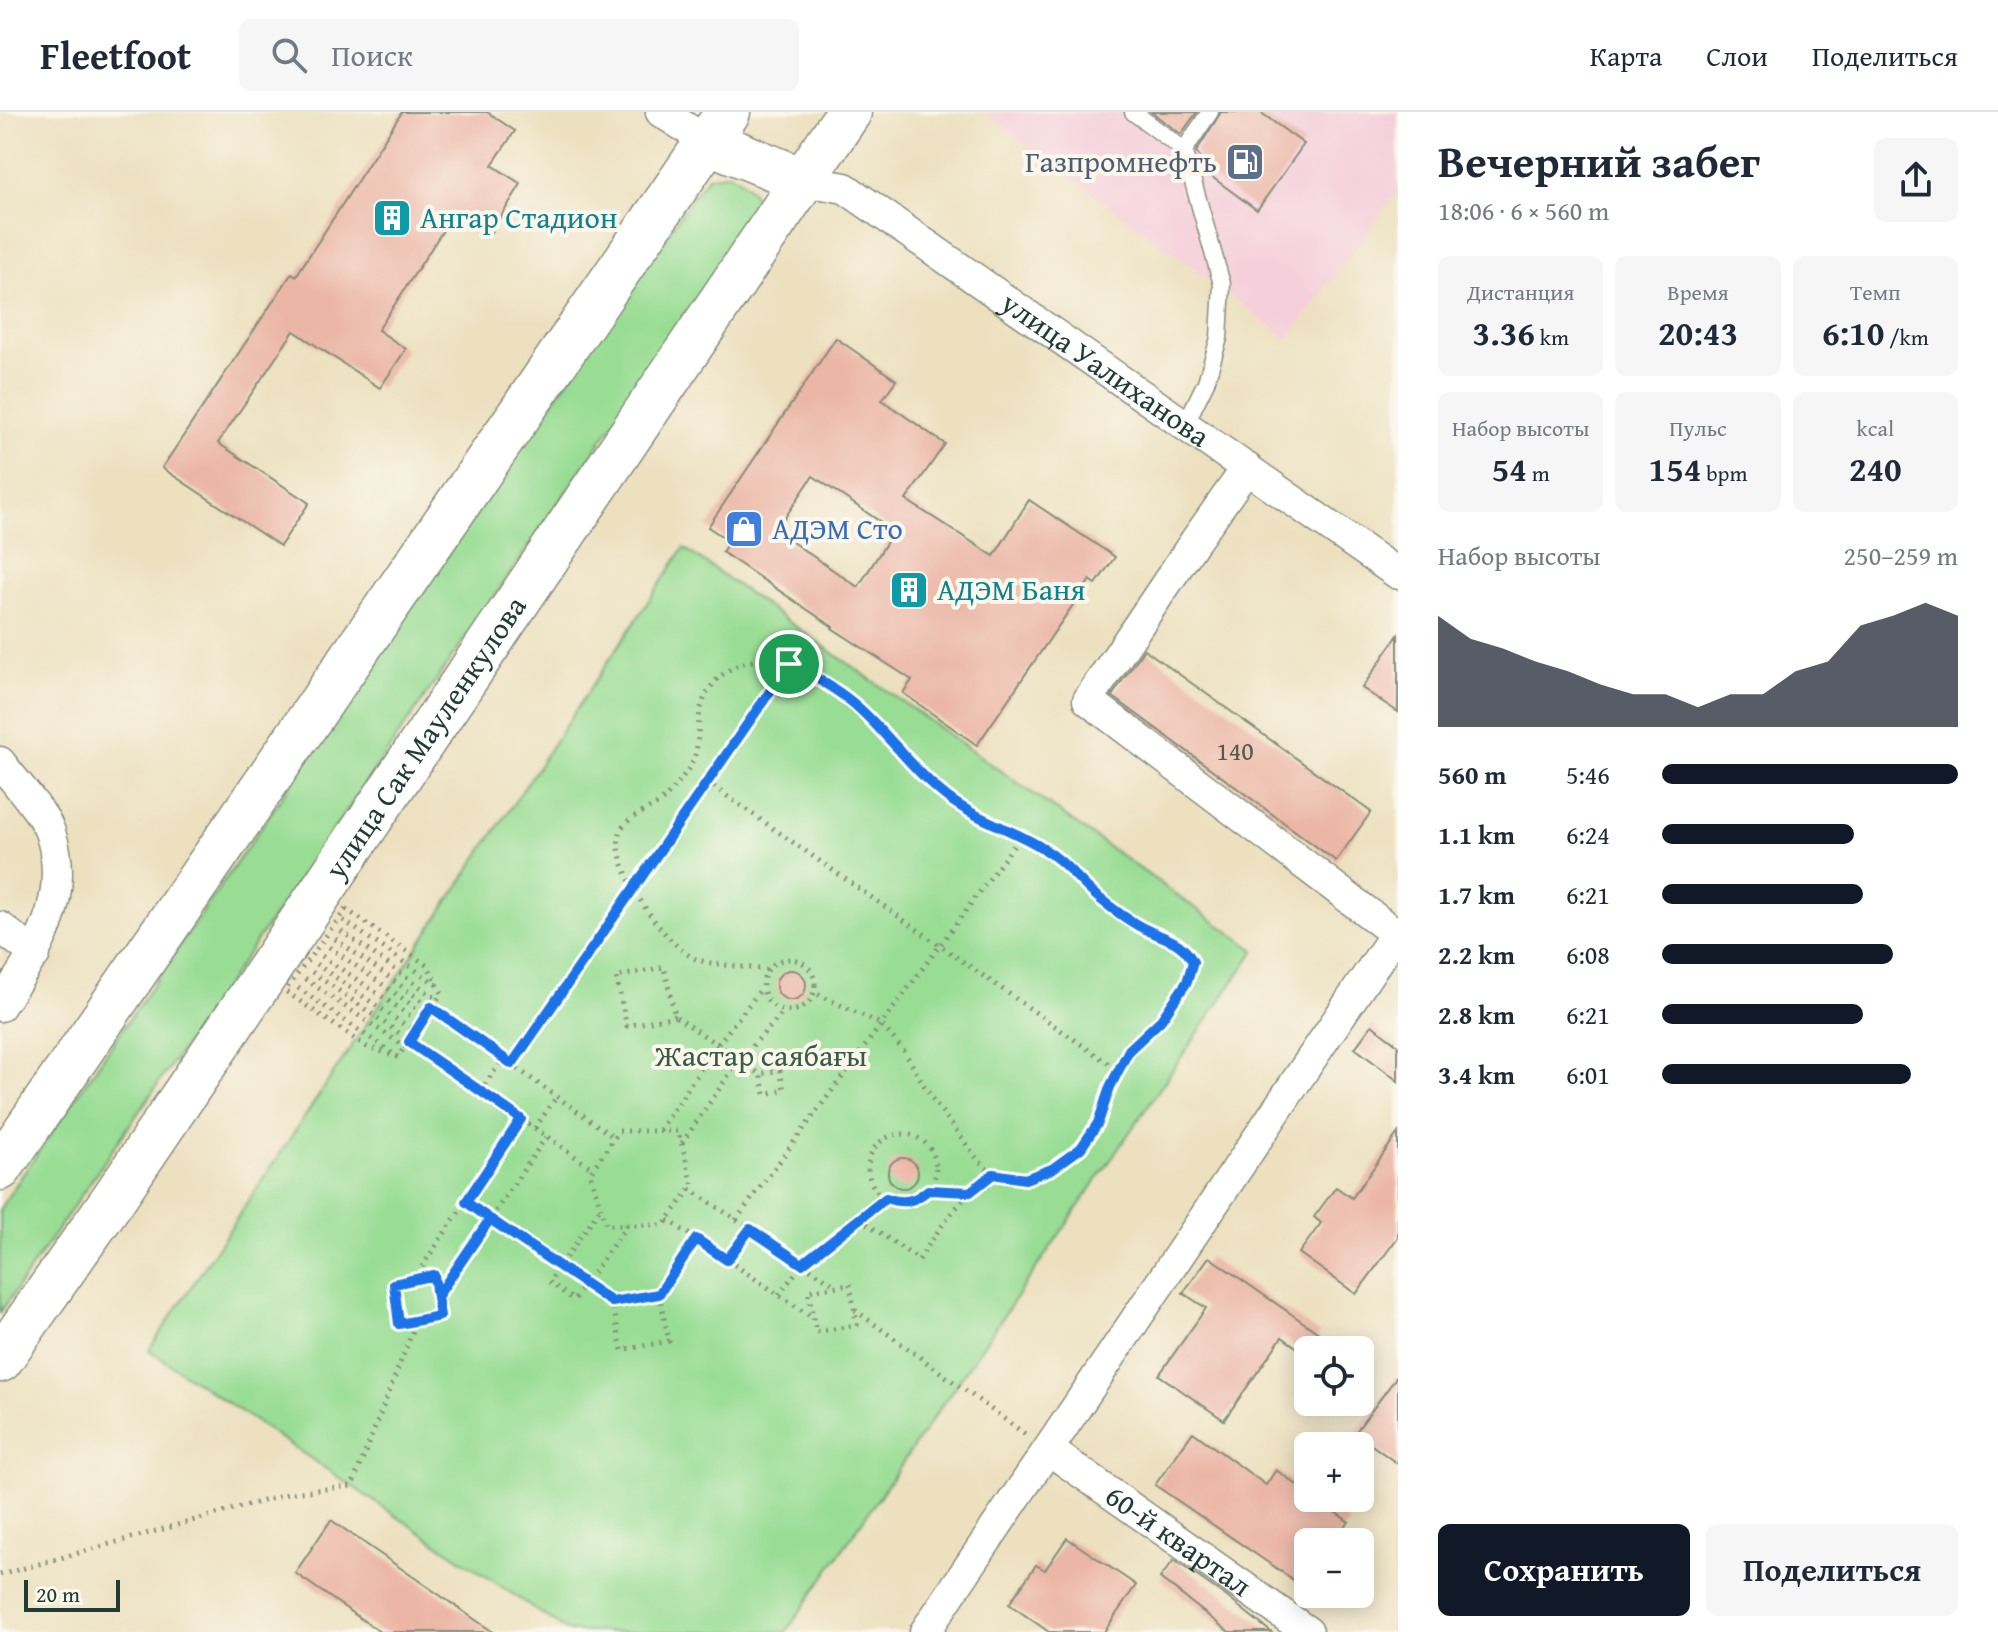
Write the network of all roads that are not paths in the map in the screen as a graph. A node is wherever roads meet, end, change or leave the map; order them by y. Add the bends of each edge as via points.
1 (661, 112) edge
2 (849, 112) edge
3 (1133, 112) edge
4 (1210, 112) edge
5 (717, 126) edge
6 (1184, 150) junction
7 (805, 181) junction
8 (1185, 425) junction
9 (1247, 468) junction
10 (1398, 574) edge
11 (0, 762) edge
12 (0, 927) edge
13 (1397, 932) edge
14 (35, 954) junction
15 (0, 1006) edge
16 (0, 1168) edge
17 (0, 1360) edge
18 (1049, 1450) junction
19 (925, 1632) edge
20 (1308, 1632) edge

1 - 5 street
2 - 7 main road, улица Сак Мауленкулова
3 - 6 lane
4 - 6 lane
5 - 7 main road
5 - 16 main road
6 - 8 lane via 1222,284 1219,338
7 - 8 street, улица Уалиханова via 845,188
7 - 17 main road, улица Сак Мауленкулова
8 - 9 street, улица Уалиханова
9 - 10 street, улица Уалиханова
9 - 13 street via 1088,700
11 - 14 street via 49,829 56,862 54,912
12 - 14 street
13 - 18 street
14 - 15 street
18 - 19 street
18 - 20 street, 60-й квартал

